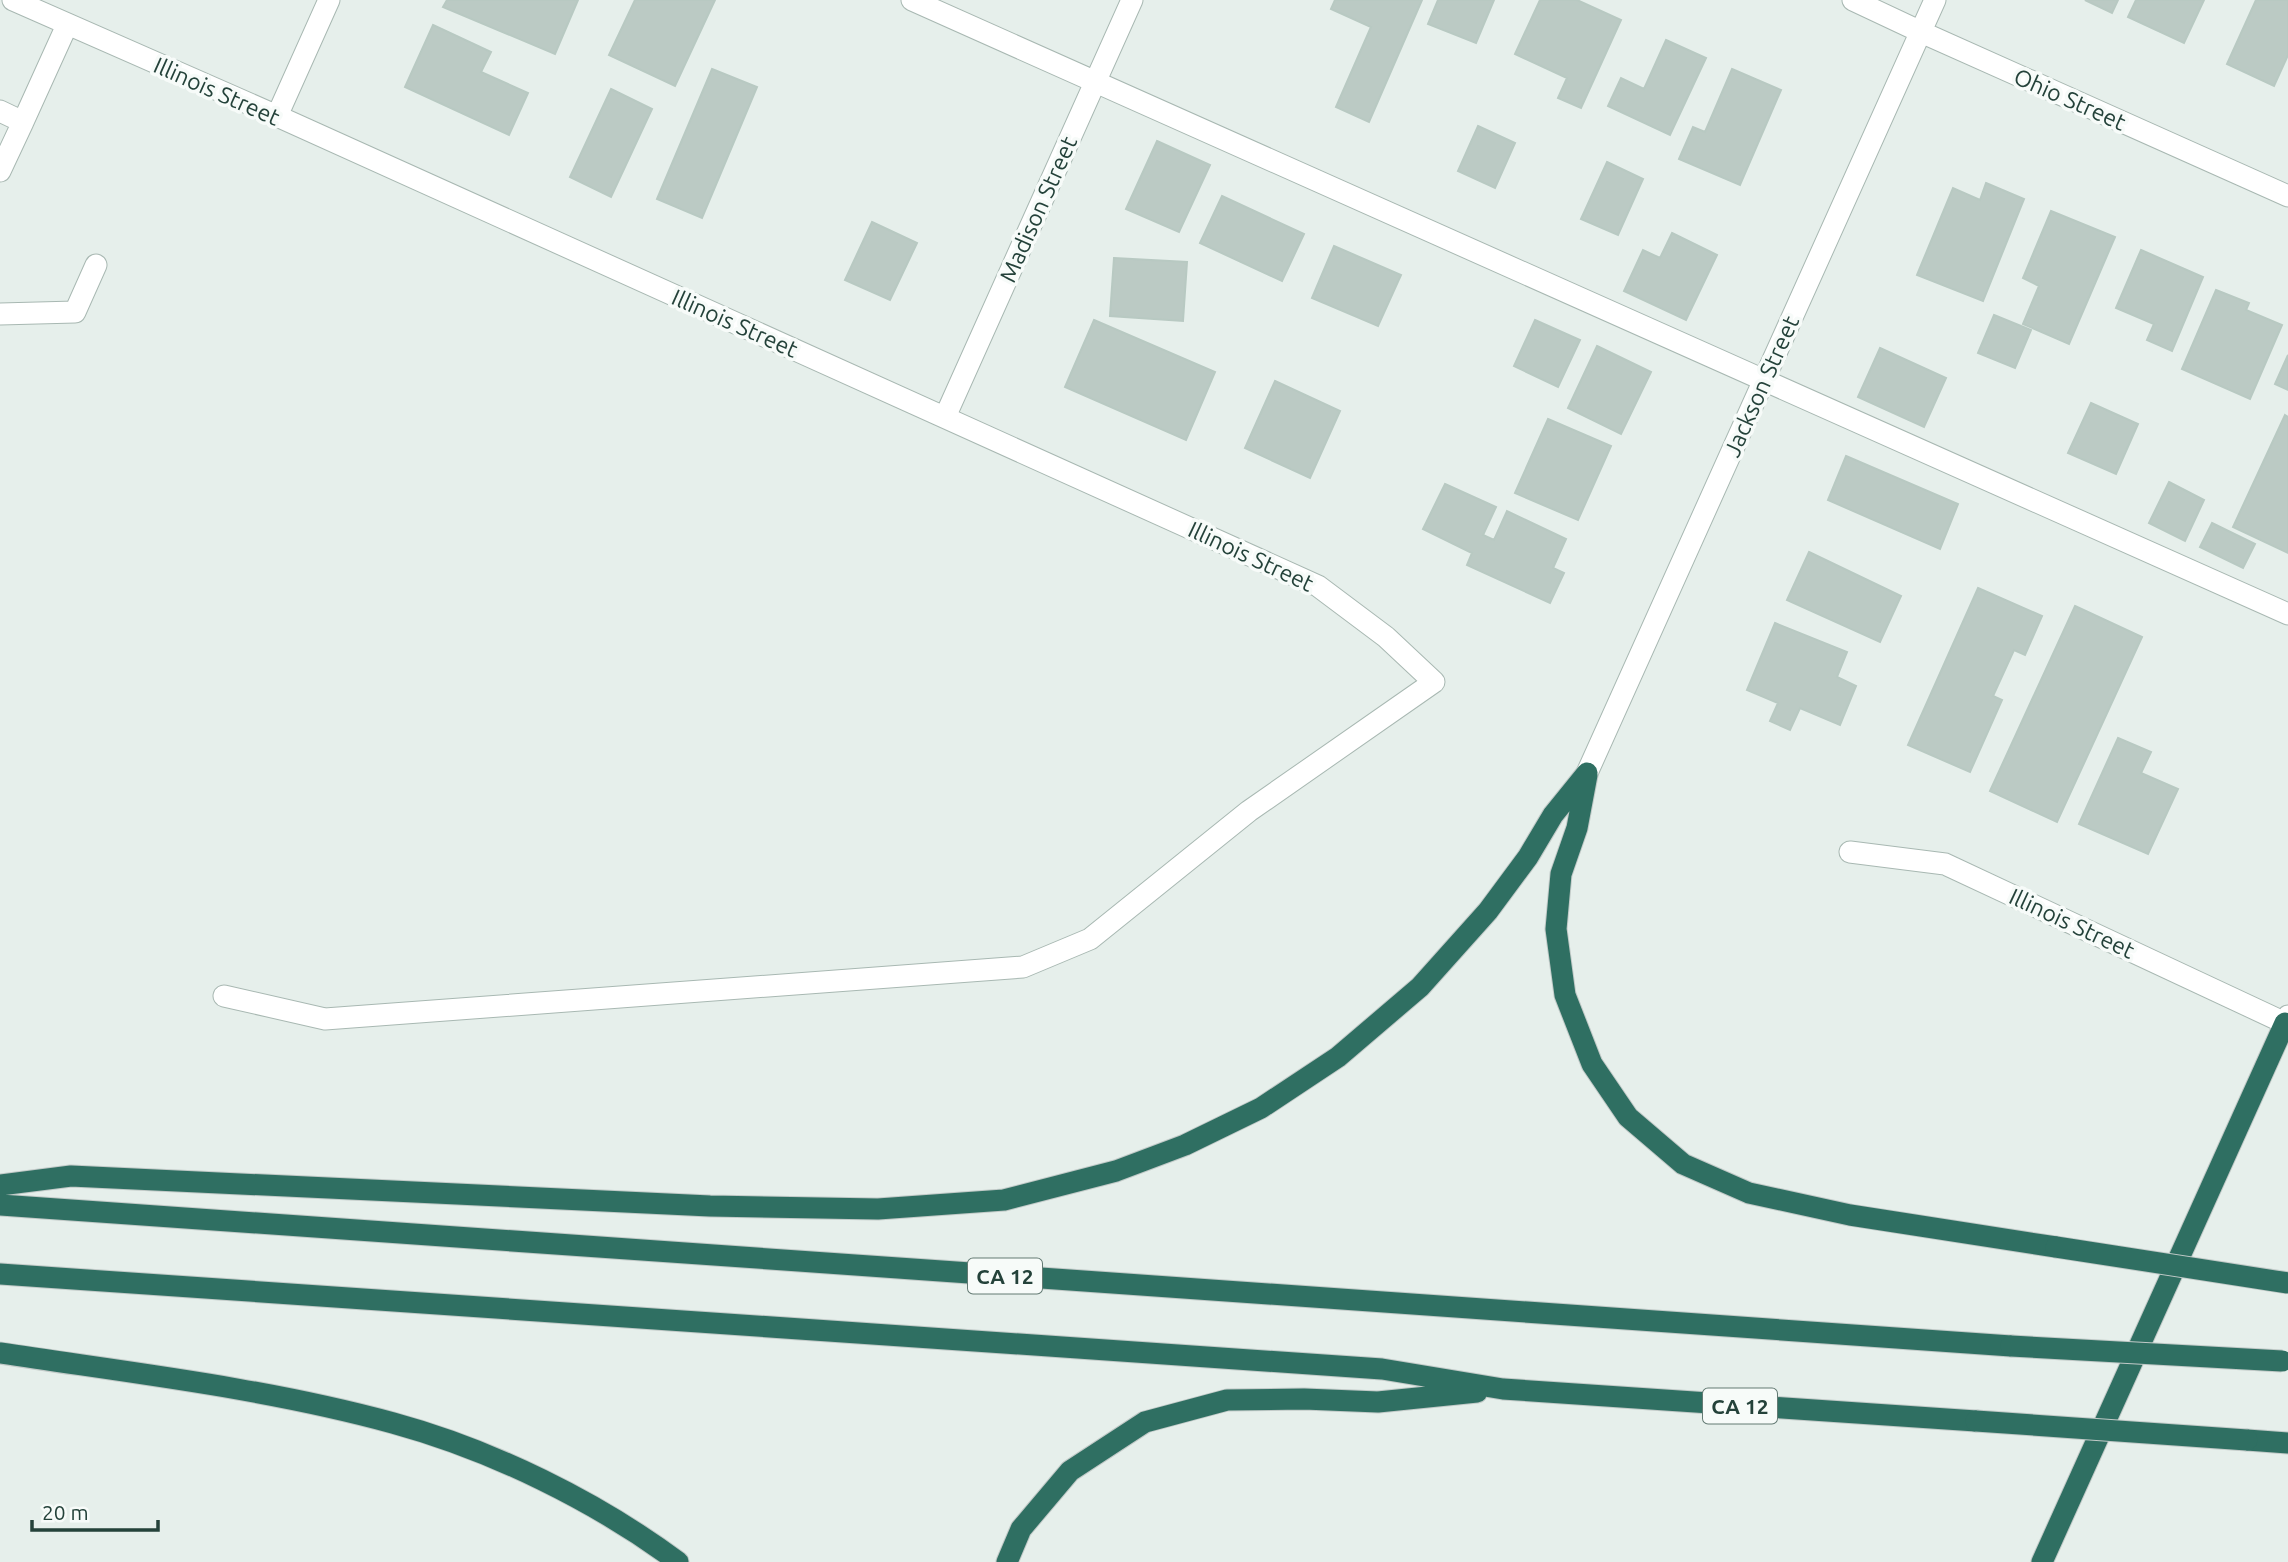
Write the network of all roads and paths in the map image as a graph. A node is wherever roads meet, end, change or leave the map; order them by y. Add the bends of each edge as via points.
1 (13, 0) edge
2 (329, 0) edge
3 (912, 0) edge
4 (1132, 0) edge
5 (1853, 0) edge
6 (1935, 0) edge
7 (67, 25) junction
8 (1921, 32) junction
9 (1095, 81) junction
10 (0, 111) edge
11 (277, 116) junction
12 (23, 122) junction
13 (0, 170) edge
14 (2288, 196) edge
15 (96, 265) dead end
16 (0, 314) edge
17 (1764, 379) junction
18 (945, 417) junction
19 (2288, 614) edge
20 (1587, 773) junction
21 (1850, 852) dead end
22 (224, 996) dead end
23 (2287, 1020) edge
24 (0, 1185) edge
25 (0, 1205) edge
26 (0, 1274) edge
27 (2288, 1283) edge
28 (0, 1353) edge
29 (2285, 1362) edge
30 (1503, 1389) junction
31 (2288, 1443) edge
32 (678, 1562) edge
33 (1007, 1562) edge
34 (2042, 1562) edge

1 - 7 street, Illinois Street
2 - 11 street
3 - 9 street
4 - 9 street, Madison Street
5 - 8 street, Ohio Street
6 - 8 street, Jackson Street
7 - 11 street, Illinois Street
7 - 12 street
8 - 14 street, Ohio Street
8 - 17 street, Jackson Street
9 - 17 street
9 - 18 street, Madison Street
10 - 12 street
11 - 18 street, Illinois Street
12 - 13 street
15 - 16 street via 75,312
17 - 19 street
17 - 20 street, Jackson Street
18 - 22 street, Illinois Street via 1318,586 1386,637 1434,682 1249,811 1090,939 1023,967 325,1019
20 - 24 highway via 1488,911 1420,987 1338,1057 1261,1108 1185,1145 1116,1171 1017,1197 878,1209 710,1206 71,1176
20 - 27 highway, bridge via 1577,828 1561,873 1556,929 1565,995 1592,1064 1628,1117 1683,1164 1749,1193 1850,1215
21 - 23 street, Illinois Street via 1945,864
23 - 34 highway
25 - 29 highway, CA 12, bridge
26 - 30 highway, CA 12 via 1382,1370
28 - 32 highway via 278,1397 394,1423 487,1455 579,1499
30 - 31 highway, CA 12, bridge
30 - 33 highway via 1378,1402 1227,1400 1145,1422 1070,1471 1021,1529

